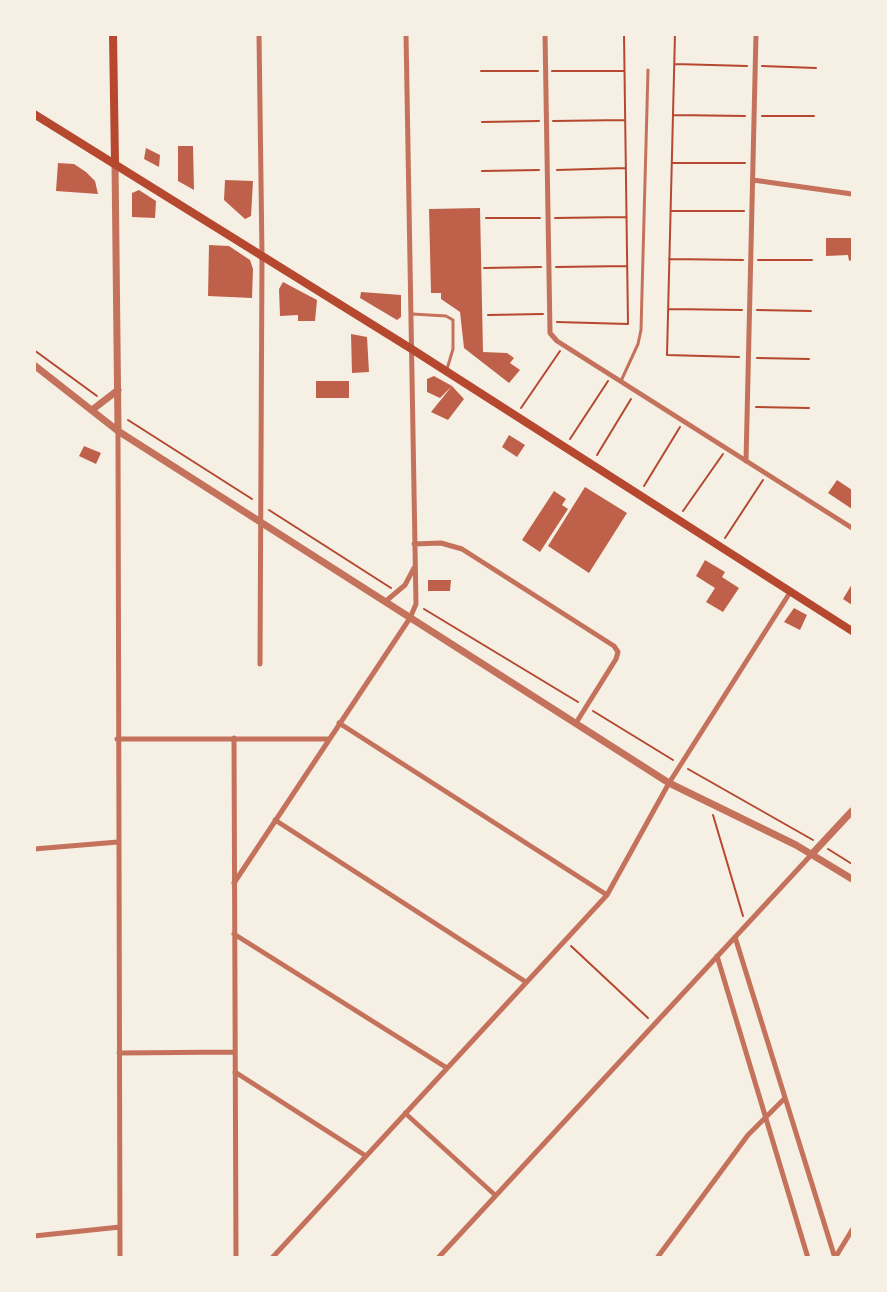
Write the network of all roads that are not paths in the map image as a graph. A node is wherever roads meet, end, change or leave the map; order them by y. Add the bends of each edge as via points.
1 (113, 34) edge
2 (260, 34) edge
3 (406, 34) edge
4 (545, 34) edge
5 (756, 34) edge
6 (648, 70) dead end
7 (34, 114) edge
8 (115, 162) junction
9 (753, 180) junction
10 (852, 194) edge
11 (262, 255) junction
12 (410, 314) junction
13 (410, 348) junction
14 (34, 365) edge
15 (446, 371) junction
16 (621, 381) junction
17 (118, 390) junction
18 (92, 410) junction
19 (118, 431) junction
20 (746, 461) junction
21 (260, 520) junction
22 (852, 528) edge
23 (414, 544) junction
24 (414, 567) junction
25 (791, 591) junction
26 (386, 601) junction
27 (410, 618) junction
28 (852, 631) edge
29 (260, 664) dead end
30 (339, 723) junction
31 (576, 723) junction
32 (234, 738) junction
33 (117, 739) junction
34 (328, 739) junction
35 (669, 783) junction
36 (852, 811) edge
37 (275, 820) junction
38 (118, 842) junction
39 (34, 849) edge
40 (812, 854) junction
41 (852, 879) edge
42 (234, 883) junction
43 (607, 895) junction
44 (234, 934) junction
45 (735, 937) junction
46 (717, 956) junction
47 (526, 982) junction
48 (235, 1052) junction
49 (119, 1053) junction
50 (447, 1068) junction
51 (235, 1072) junction
52 (785, 1098) junction
53 (405, 1113) junction
54 (764, 1116) junction
55 (366, 1156) junction
56 (495, 1195) junction
57 (120, 1227) junction
58 (852, 1230) edge
59 (34, 1236) edge
60 (120, 1257) edge
61 (236, 1257) edge
62 (272, 1257) edge
63 (438, 1257) edge
64 (657, 1257) edge
65 (808, 1257) edge
66 (835, 1257) edge

1 - 8 main road
2 - 11 street
3 - 12 street
4 - 16 street via 550,333
5 - 9 street
6 - 16 lane via 641,330 639,344
7 - 8 main road
8 - 11 main road
8 - 17 street
9 - 10 street
9 - 20 street
11 - 13 main road
11 - 21 street
12 - 13 street
12 - 15 lane via 453,320 453,349
13 - 15 main road
13 - 23 street
14 - 18 street
15 - 25 main road
16 - 20 street
17 - 18 street
17 - 19 street
18 - 19 street
19 - 21 street
19 - 33 street
20 - 22 street
21 - 26 street
21 - 29 street
23 - 24 street
23 - 31 street via 441,543 462,549 614,646 618,652 616,660
24 - 26 street via 398,592
24 - 27 street via 416,604
25 - 28 main road
25 - 35 street
26 - 27 street
27 - 30 street
27 - 31 street
30 - 34 street
30 - 43 street
31 - 35 street
32 - 33 street
32 - 34 street
32 - 42 street
33 - 38 street
34 - 37 street
35 - 40 street
35 - 43 street
36 - 40 street
37 - 42 street
37 - 47 street
38 - 39 street
38 - 49 street
40 - 41 street
40 - 45 street
42 - 44 street
43 - 47 street
44 - 48 street
44 - 50 street
45 - 46 street
45 - 52 street
46 - 54 street
46 - 56 street
47 - 50 street
48 - 49 street
48 - 51 street
49 - 57 street
50 - 53 street
51 - 55 street
51 - 61 street
52 - 54 street
52 - 66 street
53 - 55 street
53 - 56 street
54 - 64 street
54 - 65 street
55 - 62 street
56 - 63 street
57 - 59 street
57 - 60 street
58 - 66 street

